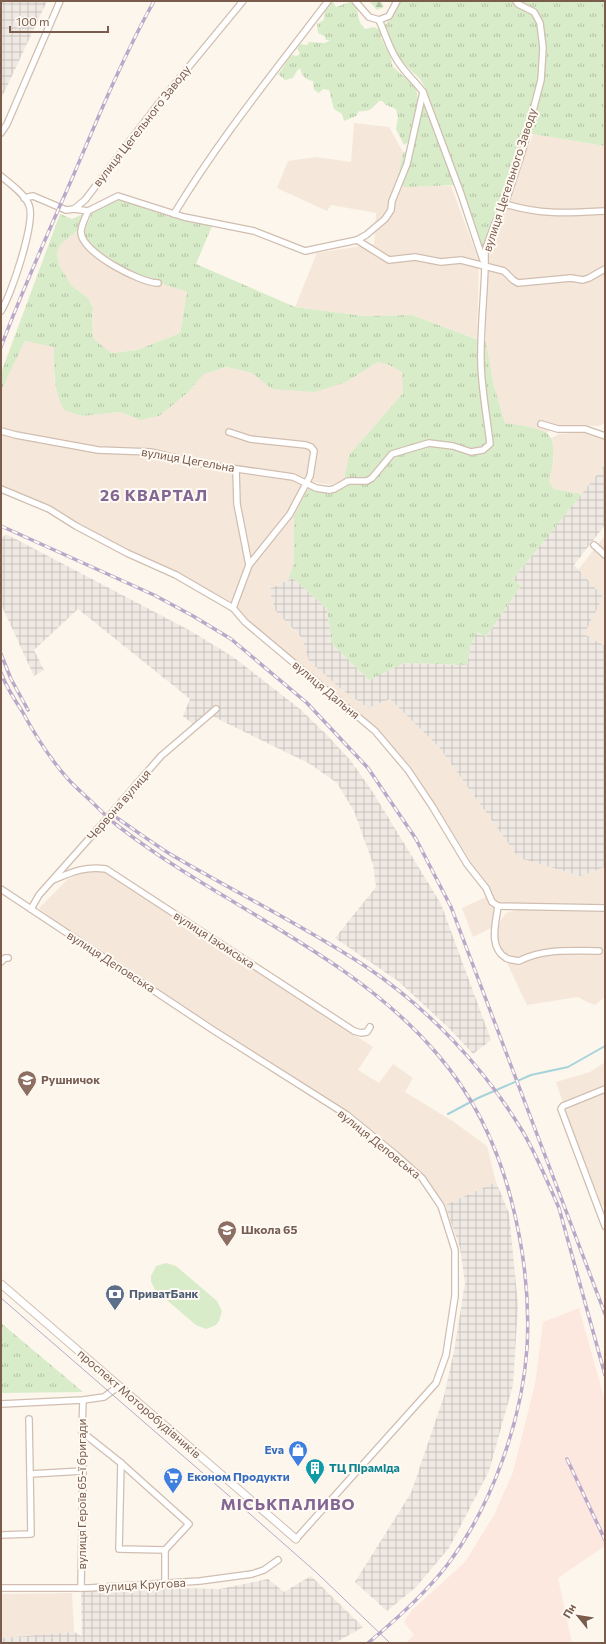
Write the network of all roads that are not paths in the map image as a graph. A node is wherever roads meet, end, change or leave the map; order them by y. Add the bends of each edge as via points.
1 (60, 1) edge
2 (243, 1) edge
3 (328, 1) edge
4 (355, 1) edge
5 (398, 1) edge
6 (516, 1) edge
7 (379, 20) junction
8 (423, 92) junction
9 (1, 133) edge
10 (1, 176) edge
11 (24, 198) junction
12 (505, 204) junction
13 (74, 209) junction
14 (88, 211) junction
15 (605, 211) edge
16 (174, 214) junction
17 (357, 240) junction
18 (485, 267) junction
19 (605, 269) edge
20 (158, 283) dead end
21 (1, 311) edge
22 (541, 424) dead end
23 (1, 431) edge
24 (229, 432) dead end
25 (603, 434) edge
26 (236, 469) junction
27 (348, 481) joint
28 (306, 484) junction
29 (1, 489) edge
30 (594, 545) dead end
31 (605, 555) edge
32 (249, 565) junction
33 (233, 608) junction
34 (216, 709) dead end
35 (52, 880) junction
36 (1, 889) edge
37 (498, 906) junction
38 (605, 908) edge
39 (31, 909) junction
40 (600, 951) dead end
41 (8, 958) dead end
42 (1, 962) edge
43 (370, 1027) dead end
44 (605, 1089) edge
45 (603, 1217) edge
46 (605, 1226) edge
47 (1, 1284) edge
48 (119, 1386) junction
49 (83, 1400) junction
50 (1, 1404) edge
51 (29, 1419) dead end
52 (82, 1432) junction
53 (121, 1463) junction
54 (83, 1471) junction
55 (30, 1474) junction
56 (1, 1535) edge
57 (296, 1539) joint
58 (165, 1550) junction
59 (278, 1560) dead end
60 (165, 1584) junction
61 (1, 1588) edge
62 (81, 1588) junction

1 - 9 street
2 - 13 street, вулиця Цегельного Заводу via 159,103 85,200
3 - 16 street via 235,123 193,182
4 - 7 street via 369,17
5 - 7 street via 389,16
6 - 12 street, вулиця Цегельного Заводу via 534,12 540,23 543,48 541,80
7 - 8 street via 396,59
8 - 17 street via 407,164 392,201 391,210 366,235
8 - 18 street
10 - 11 street
11 - 13 street via 33,196 59,208
11 - 21 street via 30,205 29,230 20,263
12 - 15 street via 527,211 553,213
12 - 18 street, вулиця Цегельного Заводу via 494,222 485,251
13 - 14 street
14 - 16 street via 118,196
14 - 20 street via 80,233 87,245 114,267
16 - 17 street via 254,231 305,251
17 - 18 street via 389,260 416,257 441,262 461,260
18 - 19 street via 504,271 518,283 571,278 583,280
18 - 27 street, вулиця Цегельного Заводу via 481,363 482,395 490,444 482,450 472,452 429,443 392,454 367,481
22 - 25 street via 558,429 585,429
23 - 26 street, вулиця Цегельна via 98,450 151,452
24 - 28 street via 246,438 311,447 314,451 312,469
26 - 28 street, вулиця Цегельна via 293,477
26 - 32 street via 237,504
27 - 28 street, вулиця Цегельна via 334,489 316,488
28 - 32 street via 290,514
29 - 33 street, вулиця Дальня via 49,509 76,526 176,575
30 - 31 street
32 - 33 street
33 - 37 street, вулиця Дальня via 245,622 375,731 408,770 467,864 486,888 492,902
34 - 35 street, Червона вулиця, bridge via 161,756
35 - 39 street, Червона вулиця
35 - 43 street, вулиця Ізюмська via 91,867 106,869 354,1031 367,1032
36 - 39 street, вулиця Деповська
37 - 38 street
37 - 40 street via 494,941 507,958 519,961 530,955 555,951
39 - 57 street, вулиця Деповська via 347,1116 422,1178 441,1206 455,1250 455,1296 446,1355 436,1383
41 - 42 street
44 - 45 street via 561,1109
45 - 46 street
47 - 48 street, проспект Моторобудівників
48 - 49 street via 104,1397
48 - 57 street, проспект Моторобудівників
49 - 50 street
49 - 52 street, вулиця Героїв 65-ї бригади
51 - 55 street
52 - 53 street
52 - 54 street, вулиця Героїв 65-ї бригади
53 - 58 street via 189,1524
53 - 58 street via 118,1549
54 - 55 street
54 - 62 street, вулиця Героїв 65-ї бригади
55 - 56 street via 31,1534
58 - 60 street
59 - 60 street, вулиця Кругова via 264,1570 252,1574
60 - 62 street, вулиця Кругова
61 - 62 street, вулиця Кругова

